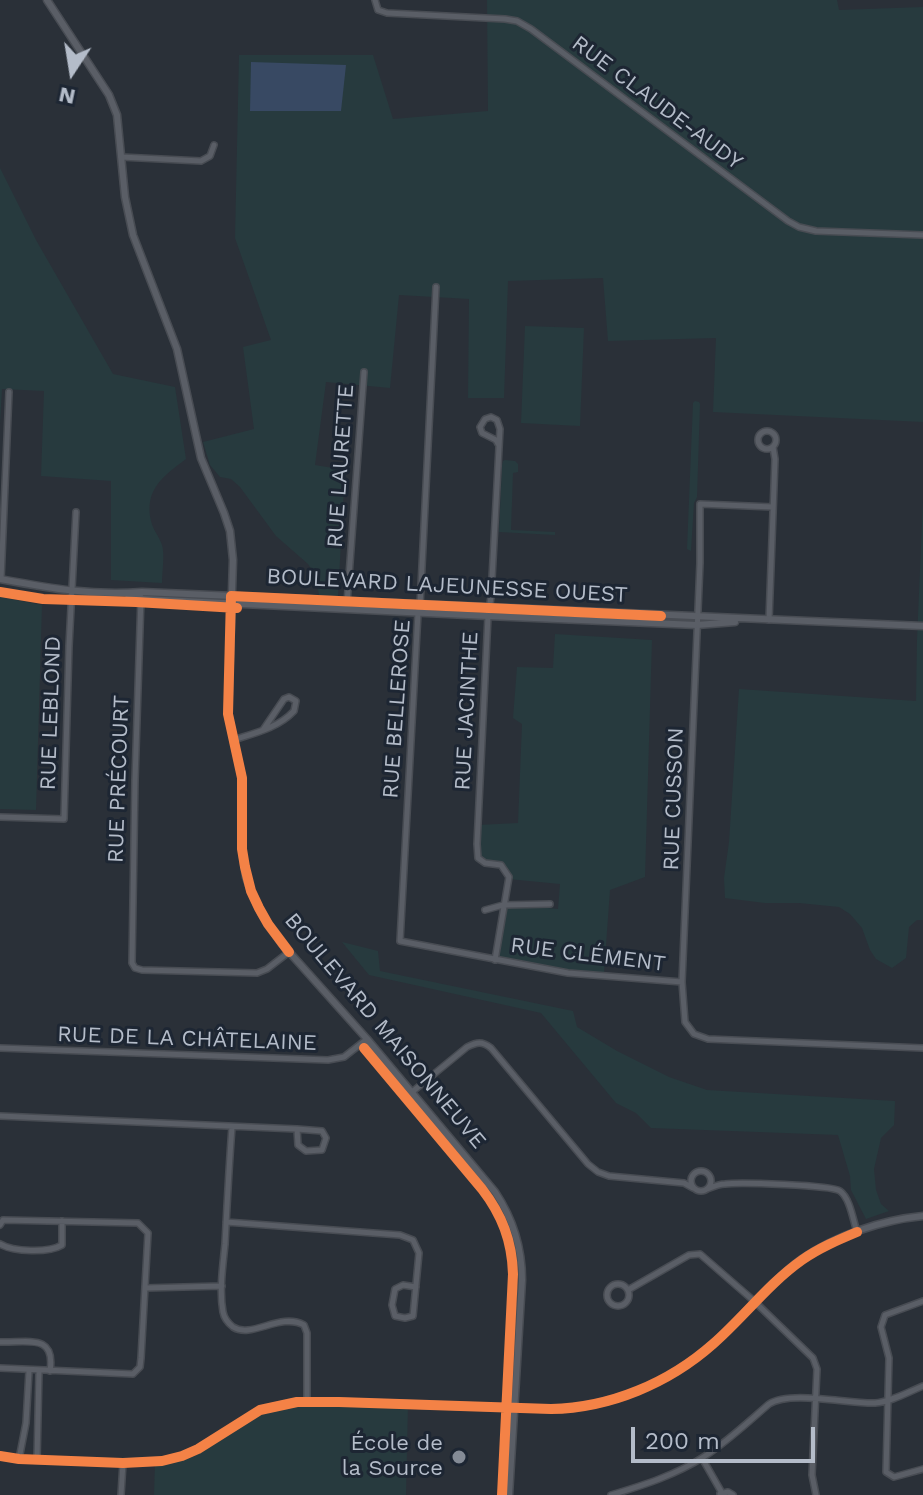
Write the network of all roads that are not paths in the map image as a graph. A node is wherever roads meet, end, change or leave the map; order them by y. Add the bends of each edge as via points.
1 (47, 0) edge
2 (375, 0) edge
3 (214, 145) dead end
4 (121, 157) junction
5 (923, 235) edge
6 (436, 287) dead end
7 (364, 372) dead end
8 (9, 392) dead end
9 (498, 444) junction
10 (773, 447) dead end
11 (773, 507) junction
12 (76, 512) dead end
13 (1, 579) edge
14 (72, 592) junction
15 (142, 596) junction
16 (231, 600) junction
17 (347, 606) junction
18 (490, 608) junction
19 (419, 609) junction
20 (488, 616) junction
21 (769, 620) junction
22 (698, 621) junction
23 (923, 626) edge
24 (263, 730) junction
25 (233, 740) junction
26 (0, 817) edge
27 (550, 904) dead end
28 (504, 905) junction
29 (485, 910) dead end
30 (400, 941) joint
31 (289, 952) junction
32 (495, 960) junction
33 (682, 982) junction
34 (367, 1039) junction
35 (0, 1048) edge
36 (923, 1048) edge
37 (412, 1092) junction
38 (0, 1116) edge
39 (232, 1126) junction
40 (297, 1129) junction
41 (692, 1176) junction
42 (709, 1176) junction
43 (676, 1181) junction
44 (724, 1184) junction
45 (693, 1188) junction
46 (707, 1189) junction
47 (923, 1216) edge
48 (62, 1221) junction
49 (226, 1222) junction
50 (0, 1225) edge
51 (857, 1232) junction
52 (0, 1244) edge
53 (222, 1286) junction
54 (416, 1287) junction
55 (145, 1288) junction
56 (628, 1290) junction
57 (754, 1301) junction
58 (923, 1301) edge
59 (0, 1342) edge
60 (0, 1368) edge
61 (29, 1371) junction
62 (39, 1371) junction
63 (50, 1371) junction
64 (923, 1386) edge
65 (816, 1399) junction
66 (307, 1401) junction
67 (887, 1401) junction
68 (513, 1408) junction
69 (0, 1456) edge
70 (702, 1458) junction
71 (19, 1459) junction
72 (37, 1460) junction
73 (123, 1463) junction
74 (923, 1469) edge
75 (721, 1494) edge
76 (121, 1495) edge
77 (509, 1495) edge
78 (611, 1495) edge
79 (733, 1495) edge
80 (816, 1495) edge

1 - 4 street, BOULEVARD MAISONNEUVE via 109,95 117,115
2 - 5 street, RUE CLAUDE-AUDY via 377,9 387,13 517,21 799,227
3 - 4 street via 210,156 198,161
4 - 16 street, BOULEVARD MAISONNEUVE via 133,235 177,349 201,458 230,531
6 - 19 street, RUE BELLEROSE
7 - 17 street, RUE LAURETTE
8 - 13 street
9 - 9 street, RUE JACINTHE via 499,422 485,419 482,433
9 - 18 street, RUE JACINTHE
10 - 11 street
11 - 21 street
11 - 22 street, RUE CUSSON via 700,504
12 - 14 street, RUE LEBLOND
13 - 14 street, BOULEVARD LAJEUNESSE OUEST
14 - 15 street, BOULEVARD LAJEUNESSE OUEST
14 - 26 street, RUE LEBLOND via 64,819
15 - 16 street, BOULEVARD LAJEUNESSE OUEST
15 - 31 street, RUE PRÉCOURT via 134,967 257,973
16 - 17 street, BOULEVARD LAJEUNESSE OUEST
16 - 25 street, BOULEVARD MAISONNEUVE via 228,709
17 - 19 street, BOULEVARD LAJEUNESSE OUEST
18 - 19 street, BOULEVARD LAJEUNESSE OUEST
18 - 20 street, RUE JACINTHE
18 - 22 street, BOULEVARD LAJEUNESSE OUEST
19 - 20 street, BOULEVARD LAJEUNESSE OUEST
19 - 30 street, RUE BELLEROSE
20 - 22 street, BOULEVARD LAJEUNESSE OUEST
20 - 28 street, RUE JACINTHE via 477,844 478,858 501,865 509,877
21 - 22 street, BOULEVARD LAJEUNESSE OUEST
21 - 23 street, BOULEVARD LAJEUNESSE OUEST
22 - 33 street, RUE CUSSON
24 - 24 street via 291,715 296,701 284,699
24 - 25 street
25 - 31 street, BOULEVARD MAISONNEUVE via 242,778 246,877 261,913
27 - 28 street
28 - 29 street
28 - 32 street, RUE JACINTHE
30 - 32 street, RUE CLÉMENT
31 - 34 street, BOULEVARD MAISONNEUVE
32 - 33 street, RUE CLÉMENT via 568,973
33 - 36 street, RUE CLÉMENT via 685,1022 694,1034 708,1039
34 - 35 street, RUE DE LA CHÂTELAINE via 334,1060
34 - 37 street, BOULEVARD MAISONNEUVE
37 - 43 street via 467,1047 484,1043 598,1172
37 - 68 street, BOULEVARD MAISONNEUVE via 495,1192 515,1233 522,1280
38 - 39 street
39 - 40 street
39 - 49 street
40 - 40 street via 322,1131 322,1150 306,1151 298,1145
41 - 42 street via 702,1171
41 - 43 street
41 - 45 street
42 - 44 street
42 - 46 street
43 - 45 street
44 - 46 street
44 - 51 street via 836,1189 846,1199
45 - 46 street
47 - 51 street
48 - 50 street via 3,1220
48 - 52 street via 62,1245 52,1251
48 - 55 street via 138,1223 148,1233
49 - 53 street
49 - 54 street via 400,1235 413,1240 419,1253
51 - 57 street via 805,1257
53 - 55 street
53 - 66 street via 223,1313 234,1328 243,1331 279,1321 304,1325
54 - 54 street via 413,1316 395,1316 395,1289
55 - 63 street via 140,1367 133,1374
56 - 56 street via 613,1285 609,1301 624,1305
56 - 57 street via 697,1253
57 - 65 street via 813,1358
57 - 68 street via 701,1354 645,1387 581,1407
58 - 67 street via 882,1318 889,1358
59 - 63 street via 47,1346
60 - 61 street
61 - 62 street
61 - 71 street
62 - 63 street
62 - 72 street
64 - 67 street
65 - 67 street
65 - 70 street via 773,1401
65 - 80 street
66 - 68 street
66 - 73 street via 260,1410 182,1456
67 - 74 street via 886,1472 894,1477
68 - 77 street, BOULEVARD MAISONNEUVE
69 - 71 street
70 - 75 street
70 - 78 street via 661,1479
71 - 72 street
72 - 73 street
73 - 76 street
75 - 79 street

